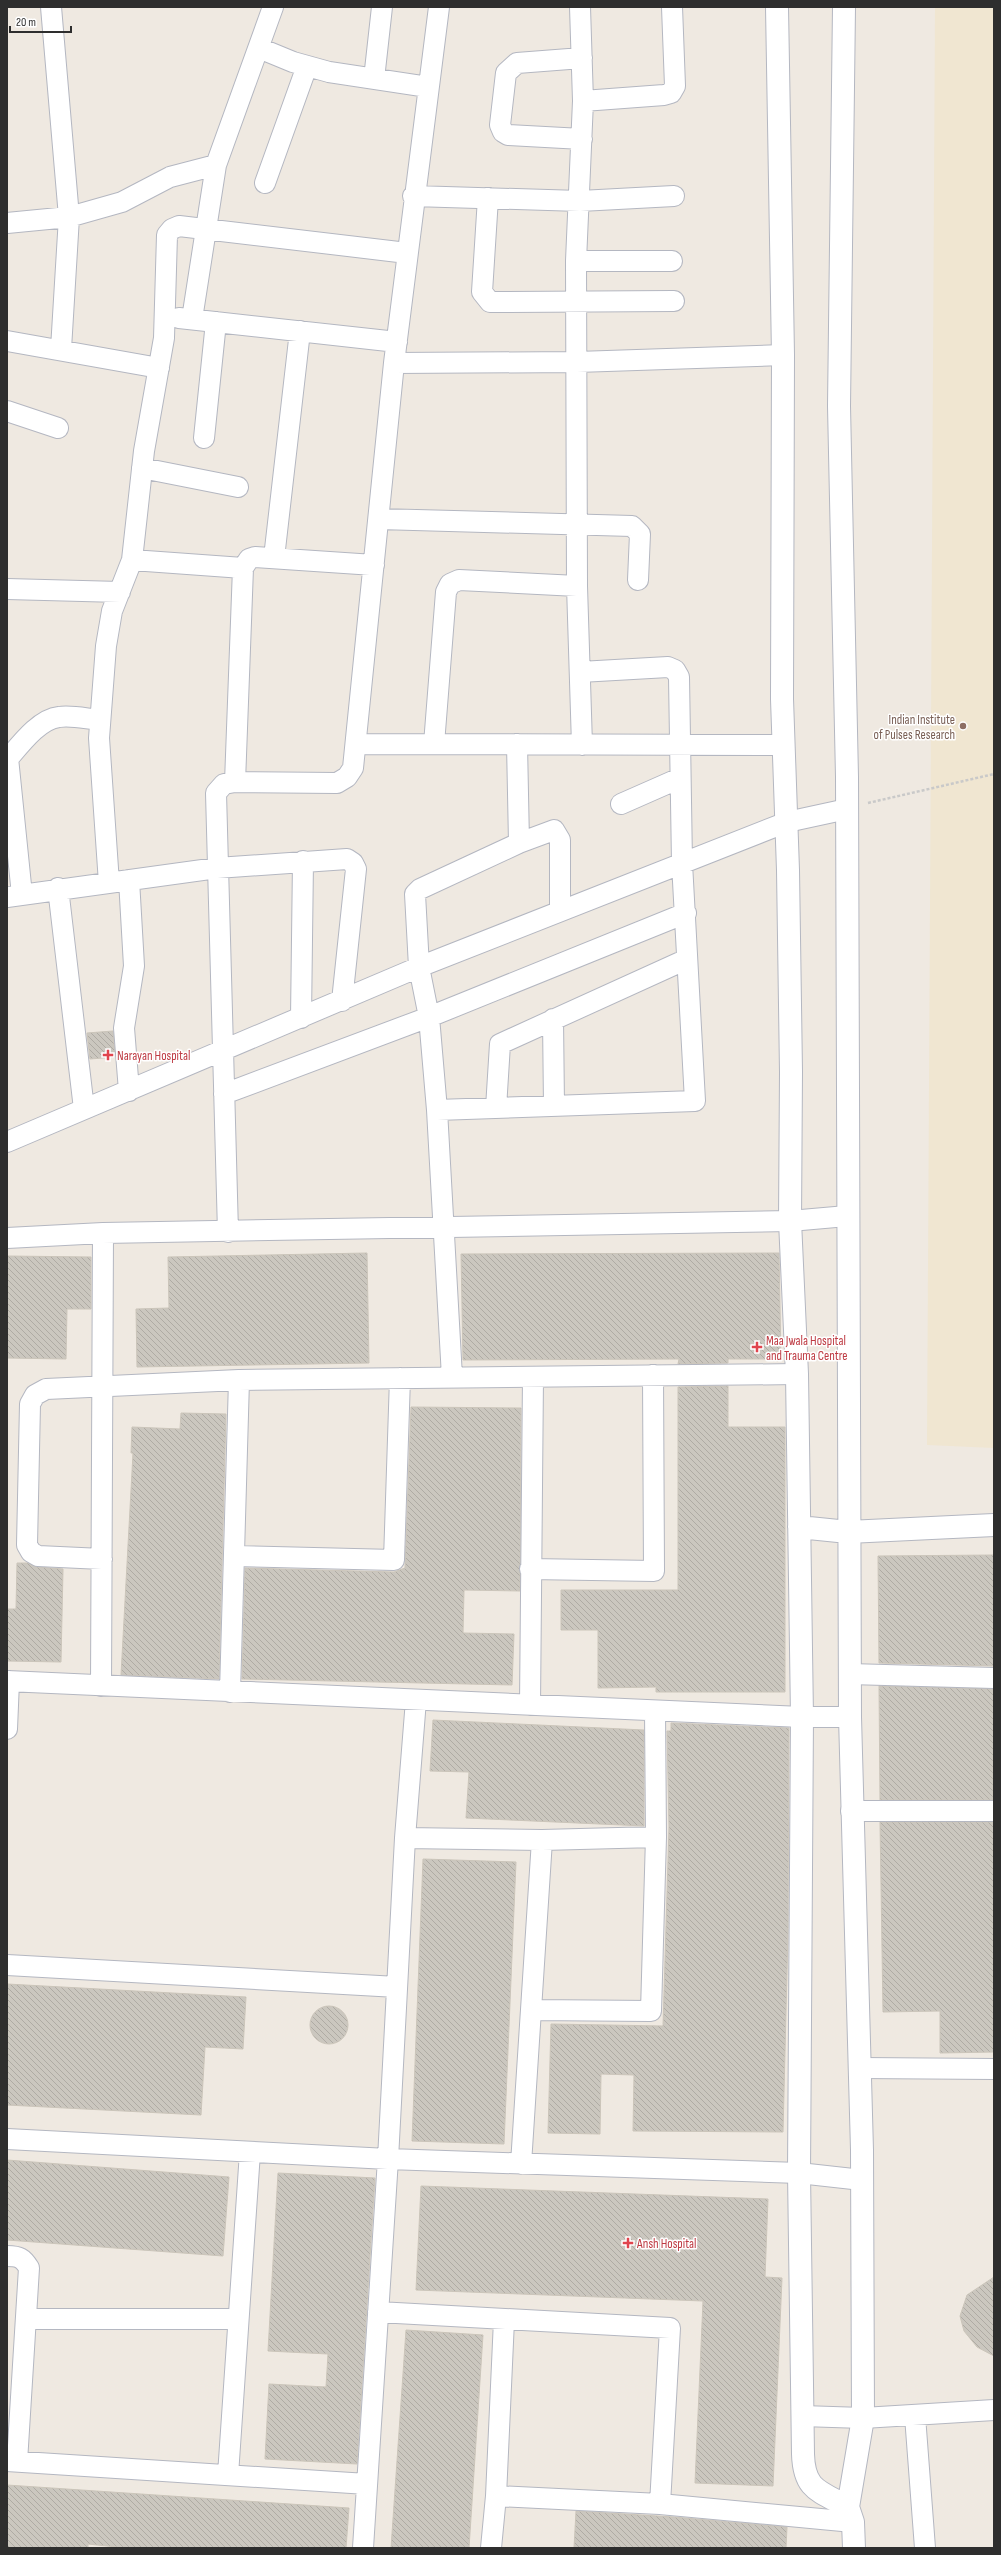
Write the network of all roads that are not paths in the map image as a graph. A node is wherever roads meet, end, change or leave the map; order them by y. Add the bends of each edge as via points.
1 (51, 7) edge
2 (273, 7) edge
3 (382, 7) edge
4 (439, 7) edge
5 (580, 7) edge
6 (672, 7) edge
7 (777, 7) edge
8 (844, 7) edge
9 (259, 48) junction
10 (582, 58) junction
11 (307, 66) junction
12 (374, 79) junction
13 (428, 87) junction
14 (583, 101) junction
15 (582, 139) junction
16 (216, 165) junction
17 (265, 183) dead end
18 (413, 196) junction
19 (674, 196) dead end
20 (488, 198) junction
21 (580, 201) junction
22 (69, 217) junction
23 (7, 223) edge
24 (205, 229) junction
25 (407, 253) junction
26 (576, 261) junction
27 (672, 261) dead end
28 (674, 301) dead end
29 (577, 302) junction
30 (165, 317) junction
31 (192, 319) junction
32 (216, 322) junction
33 (300, 331) junction
34 (7, 341) edge
35 (397, 342) junction
36 (61, 350) junction
37 (782, 355) junction
38 (577, 362) junction
39 (394, 363) junction
40 (159, 368) junction
41 (7, 411) edge
42 (58, 428) dead end
43 (204, 438) dead end
44 (142, 468) junction
45 (238, 487) dead end
46 (378, 518) junction
47 (579, 525) junction
48 (274, 558) junction
49 (132, 560) junction
50 (374, 565) junction
51 (243, 568) junction
52 (638, 580) dead end
53 (578, 586) junction
54 (7, 589) edge
55 (120, 592) junction
56 (580, 672) junction
57 (100, 720) junction
58 (356, 744) junction
59 (434, 744) junction
60 (517, 744) junction
61 (582, 745) junction
62 (679, 745) junction
63 (784, 745) junction
64 (8, 759) edge
65 (680, 778) junction
66 (235, 782) junction
67 (621, 804) dead end
68 (846, 809) junction
69 (786, 822) junction
70 (519, 843) junction
71 (303, 860) junction
72 (682, 863) junction
73 (217, 868) junction
74 (129, 880) junction
75 (108, 883) junction
76 (58, 888) junction
77 (14, 896) edge
78 (560, 911) junction
79 (686, 913) junction
80 (687, 959) junction
81 (418, 967) junction
82 (342, 1001) junction
83 (429, 1017) junction
84 (302, 1018) junction
85 (553, 1019) junction
86 (222, 1050) junction
87 (129, 1091) junction
88 (224, 1094) junction
89 (554, 1106) junction
90 (496, 1108) junction
91 (84, 1109) junction
92 (437, 1110) junction
93 (7, 1142) edge
94 (847, 1216) junction
95 (790, 1221) junction
96 (442, 1226) junction
97 (228, 1232) junction
98 (103, 1233) junction
99 (7, 1238) edge
100 (797, 1374) junction
101 (653, 1375) junction
102 (533, 1377) junction
103 (400, 1378) junction
104 (452, 1378) junction
105 (240, 1380) junction
106 (104, 1388) junction
107 (994, 1525) edge
108 (799, 1527) junction
109 (848, 1532) junction
110 (234, 1556) junction
111 (102, 1559) junction
112 (530, 1569) junction
113 (849, 1674) junction
114 (994, 1678) edge
115 (8, 1681) edge
116 (102, 1686) junction
117 (230, 1692) junction
118 (416, 1700) junction
119 (530, 1705) junction
120 (655, 1711) junction
121 (802, 1717) junction
122 (850, 1717) junction
123 (7, 1729) edge
124 (852, 1811) junction
125 (994, 1811) edge
126 (405, 1838) junction
127 (656, 1838) junction
128 (542, 1840) junction
129 (7, 1965) edge
130 (397, 1987) junction
131 (532, 2010) junction
132 (860, 2068) junction
133 (994, 2069) edge
134 (7, 2139) edge
135 (250, 2152) junction
136 (388, 2159) junction
137 (521, 2164) junction
138 (799, 2173) junction
139 (862, 2180) junction
140 (7, 2256) edge
141 (378, 2312) junction
142 (27, 2318) junction
143 (238, 2319) junction
144 (504, 2320) junction
145 (994, 2410) edge
146 (802, 2416) junction
147 (915, 2416) junction
148 (863, 2418) junction
149 (12, 2461) edge
150 (228, 2475) junction
151 (367, 2484) junction
152 (496, 2496) junction
153 (660, 2504) junction
154 (850, 2514) junction
155 (363, 2548) edge
156 (491, 2548) edge
157 (854, 2548) edge
158 (925, 2548) edge

1 - 22 street
2 - 9 street
3 - 12 street
4 - 13 street
5 - 10 street
6 - 14 street via 675,86 671,93
7 - 37 street
8 - 68 street via 839,406
9 - 11 street
9 - 16 street
10 - 14 street
10 - 15 street via 517,63 511,67 506,73 500,125 503,132 508,135
11 - 12 street
11 - 17 street
12 - 13 street
13 - 18 street
14 - 15 street
15 - 21 street
16 - 22 street via 170,177 122,202
16 - 24 street
18 - 20 street
18 - 25 street
19 - 21 street
20 - 21 street
20 - 29 street via 482,292 484,298 490,302
21 - 26 street
22 - 23 street
22 - 36 street
24 - 25 street
24 - 30 street via 180,226 172,229 167,235
24 - 31 street
25 - 35 street
26 - 27 street
26 - 29 street
28 - 29 street
29 - 38 street
30 - 31 street
30 - 40 street
31 - 32 street
32 - 33 street
32 - 43 street
33 - 35 street
33 - 48 street
34 - 36 street
35 - 39 street
36 - 40 street
37 - 38 street
37 - 63 street
38 - 39 street
38 - 47 street
39 - 46 street
40 - 44 street
41 - 42 street
44 - 45 street
44 - 49 street
46 - 47 street
46 - 50 street
47 - 52 street via 637,528 640,534
47 - 53 street
48 - 50 street
48 - 51 street via 255,557 249,559
49 - 51 street
49 - 55 street
50 - 58 street
51 - 66 street
53 - 56 street
53 - 59 street via 459,580 450,584 446,592
54 - 55 street
55 - 57 street via 108,630
56 - 61 street
56 - 62 street via 668,667 674,670 679,677
57 - 64 street via 60,716 50,719 41,724
57 - 75 street via 100,764
58 - 59 street
58 - 66 street via 353,768 347,777 337,783
59 - 60 street
60 - 61 street
60 - 70 street
61 - 62 street
62 - 63 street
62 - 65 street
63 - 69 street
64 - 77 street
65 - 67 street
65 - 72 street
66 - 73 street via 224,784 216,793
68 - 69 street
68 - 94 street
69 - 72 street
69 - 95 street via 791,1072
70 - 78 street via 548,831 554,830 558,833
70 - 81 street via 420,889 415,894
71 - 73 street
71 - 82 street via 347,859 356,869
71 - 84 street
72 - 78 street
72 - 79 street
73 - 74 street
73 - 86 street
74 - 75 street
74 - 87 street via 134,966 124,1028
75 - 76 street
76 - 77 street
76 - 91 street
78 - 81 street
79 - 80 street
79 - 83 street
80 - 85 street
80 - 89 street via 695,1101
81 - 82 street
81 - 83 street
82 - 84 street
83 - 88 street
83 - 92 street
84 - 86 street
85 - 89 street
85 - 90 street via 500,1044
86 - 87 street
86 - 88 street
87 - 91 street
88 - 97 street
89 - 90 street
90 - 92 street
91 - 93 street
92 - 96 street
94 - 95 street
94 - 109 street
95 - 96 street
95 - 100 street
96 - 97 street
96 - 104 street
97 - 98 street
98 - 99 street
98 - 106 street
100 - 101 street
100 - 108 street
101 - 102 street
101 - 112 street via 654,1571
102 - 104 street
102 - 112 street
103 - 104 street
103 - 105 street
103 - 110 street via 394,1560
105 - 106 street
105 - 110 street
106 - 111 street
106 - 111 street via 46,1389 35,1395 30,1404 27,1545 31,1552 38,1556
107 - 109 street
108 - 109 street
108 - 121 street
109 - 113 street
110 - 117 street
111 - 116 street
112 - 119 street
113 - 114 street
113 - 122 street
115 - 116 street
115 - 123 street
116 - 117 street
117 - 118 street
118 - 119 street
118 - 126 street
119 - 120 street
120 - 121 street
120 - 127 street
121 - 122 street
121 - 138 street
122 - 124 street
124 - 125 street
124 - 132 street
126 - 128 street
126 - 130 street
127 - 128 street
127 - 131 street via 651,2010
128 - 131 street
129 - 130 street
130 - 136 street
131 - 137 street
132 - 133 street
132 - 139 street
134 - 135 street
135 - 136 street
135 - 143 street
136 - 137 street
136 - 141 street
137 - 138 street
138 - 139 street
138 - 146 street
139 - 148 street
140 - 142 street via 17,2256 30,2268
141 - 144 street
141 - 151 street
142 - 143 street
142 - 149 street
143 - 150 street
144 - 152 street
144 - 153 street via 670,2328
145 - 147 street
146 - 148 street
146 - 154 street via 804,2471 812,2487
147 - 148 street
147 - 158 street
148 - 154 street
149 - 150 street
150 - 151 street
151 - 155 street
152 - 153 street
152 - 156 street
153 - 154 street
154 - 157 street

